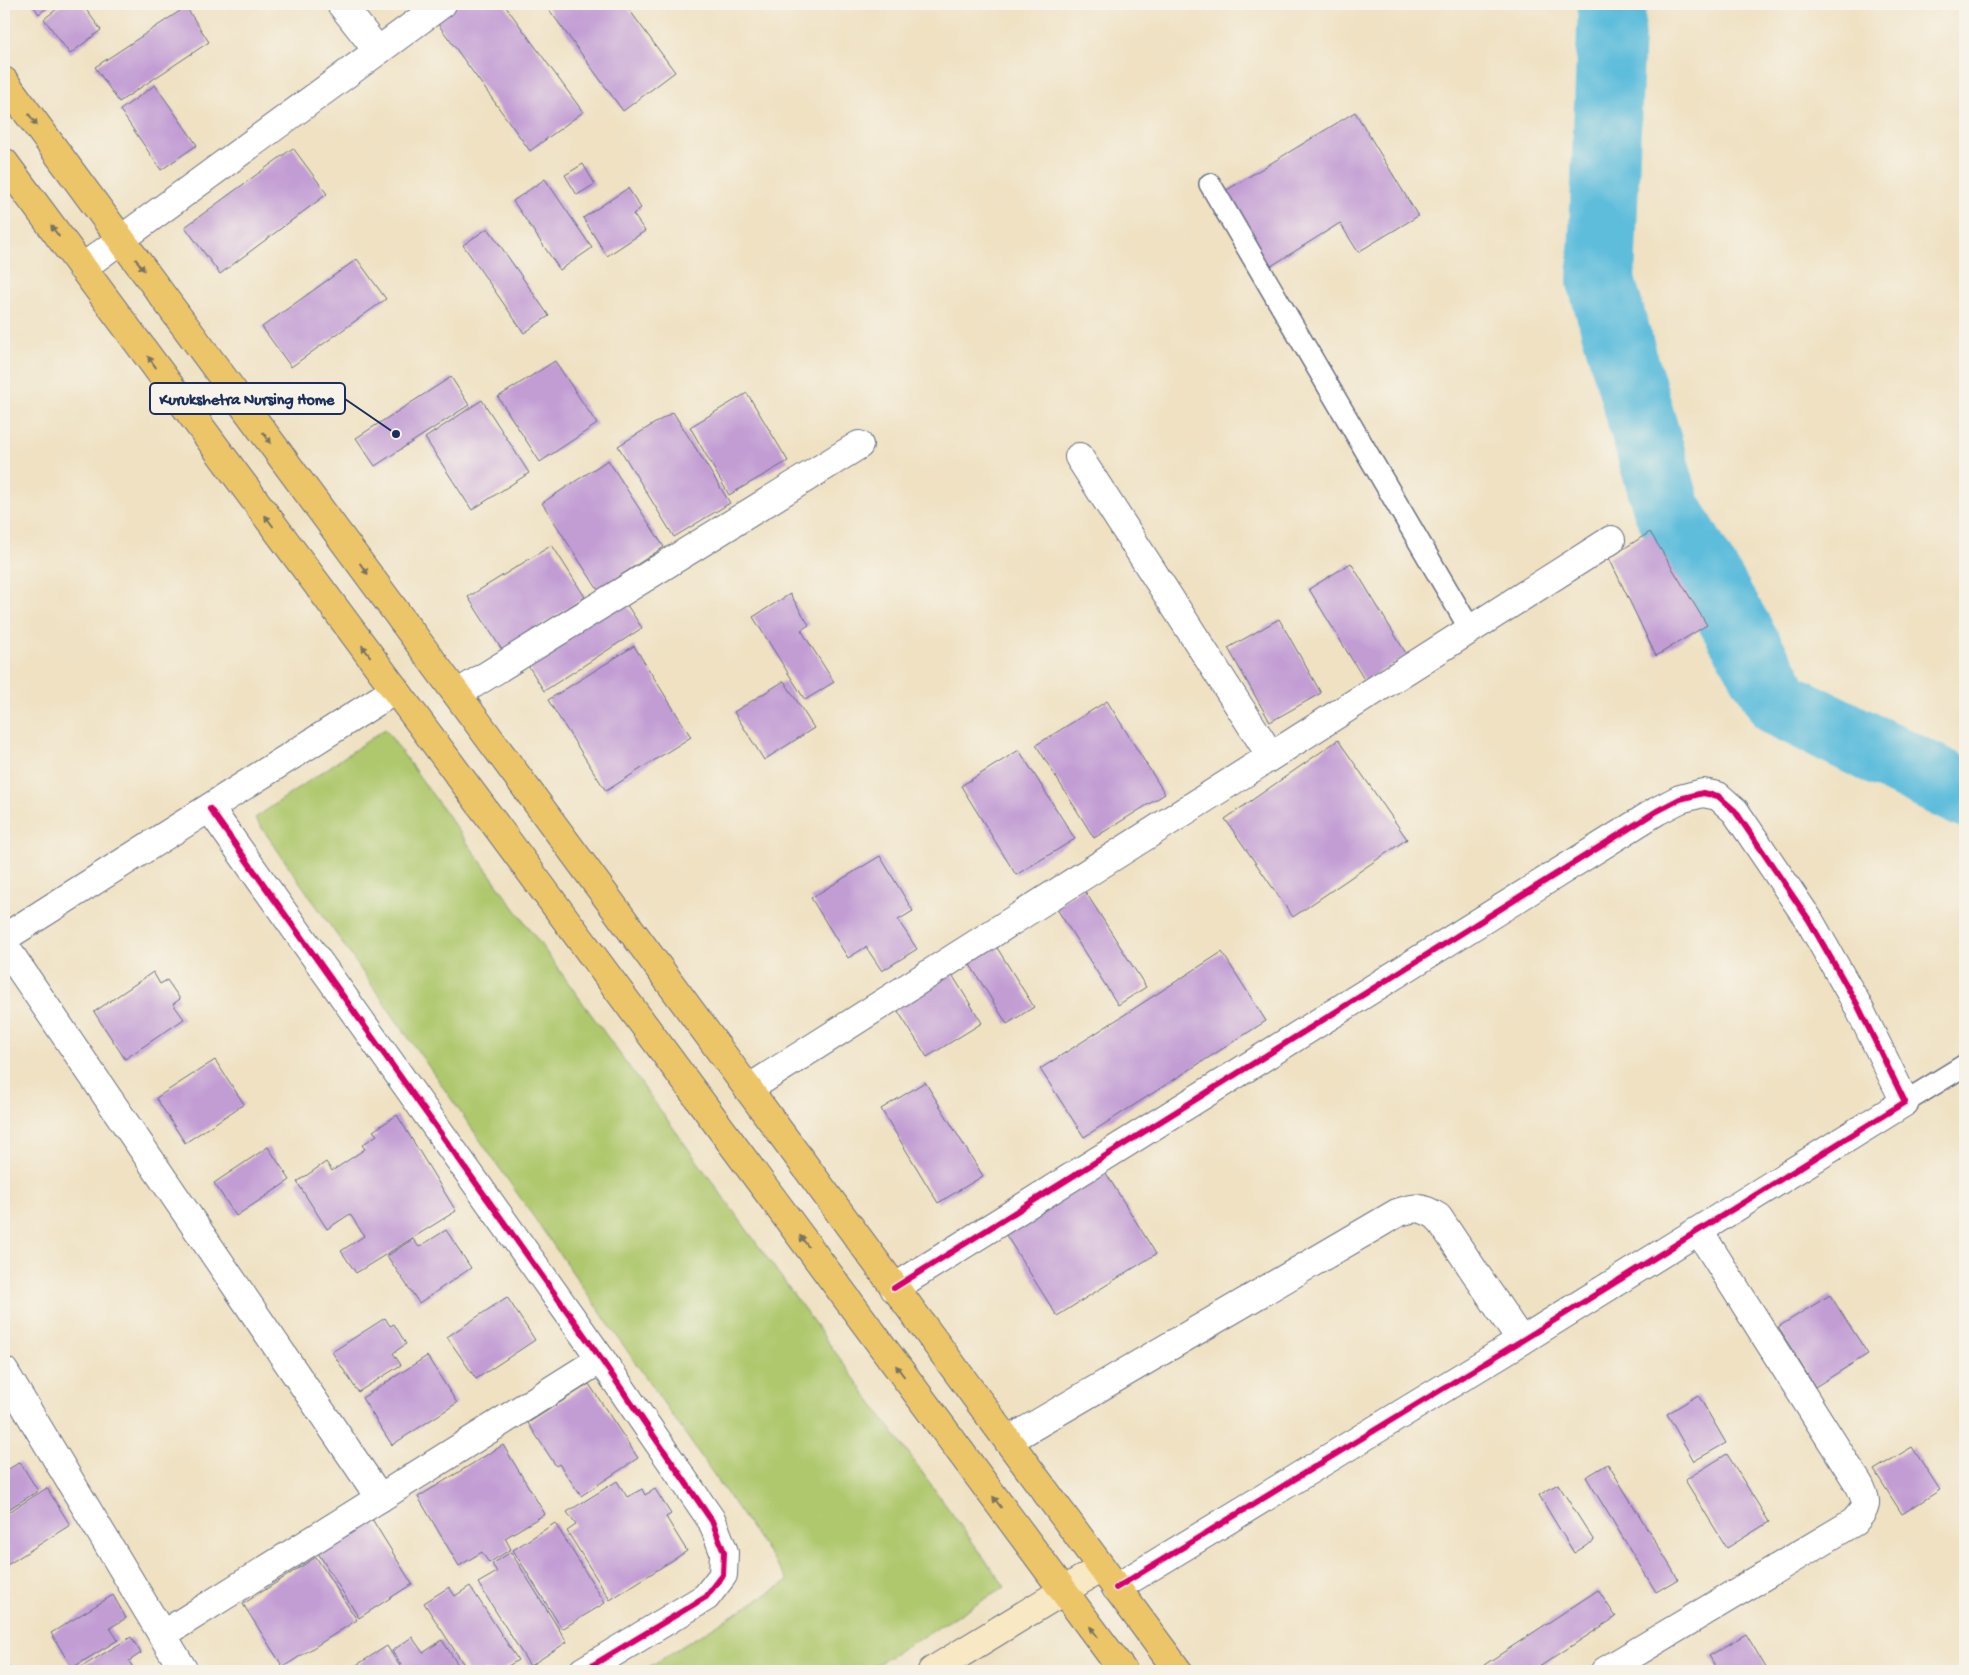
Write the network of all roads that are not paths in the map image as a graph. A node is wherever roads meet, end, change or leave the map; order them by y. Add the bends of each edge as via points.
1 (341, 4) edge
2 (442, 4) edge
3 (378, 51) junction
4 (4, 81) edge
5 (4, 162) edge
6 (1210, 184) dead end
7 (121, 239) junction
8 (82, 268) junction
9 (859, 445) dead end
10 (1079, 457) dead end
11 (1611, 540) dead end
12 (1470, 629) junction
13 (395, 690) junction
14 (457, 694) junction
15 (1271, 756) junction
16 (210, 809) junction
17 (4, 938) edge
18 (4, 945) edge
19 (1965, 1065) edge
20 (748, 1089) junction
21 (1905, 1102) junction
22 (1699, 1231) junction
23 (894, 1288) junction
24 (1521, 1341) junction
25 (601, 1359) junction
26 (4, 1372) edge
27 (1008, 1441) junction
28 (380, 1498) junction
29 (1108, 1578) junction
30 (1064, 1591) junction
31 (162, 1635) junction
32 (184, 1671) edge
33 (583, 1671) edge
34 (932, 1671) edge
35 (1123, 1671) edge
36 (1178, 1671) edge
37 (1605, 1671) edge

1 - 3 street
2 - 3 street
3 - 7 street
4 -> 7 main road
8 -> 5 main road
6 - 12 lane
7 - 8 street
7 -> 14 main road
13 -> 8 main road
9 - 14 street
10 - 15 street
11 - 12 street
12 - 15 street
13 - 16 street
30 -> 13 main road
14 - 20 main road
15 - 20 street
16 - 17 street
16 - 25 street
18 - 28 street
19 - 21 lane
20 - 23 main road
21 - 22 street
21 - 23 street via 1857,1004 1809,920 1735,811 1718,796 1703,793 1680,799 1657,811
22 - 24 street
22 - 37 street via 1866,1500 1863,1511 1854,1522
23 - 27 main road
24 - 27 street via 1438,1218 1425,1208 1410,1208
24 - 29 street
25 - 28 street
25 - 33 street via 712,1521 724,1552 723,1574 706,1597
26 - 31 street
27 - 29 main road
28 - 31 street
29 - 30 street
29 - 36 main road
30 - 34 street
35 -> 30 main road
31 - 32 street

